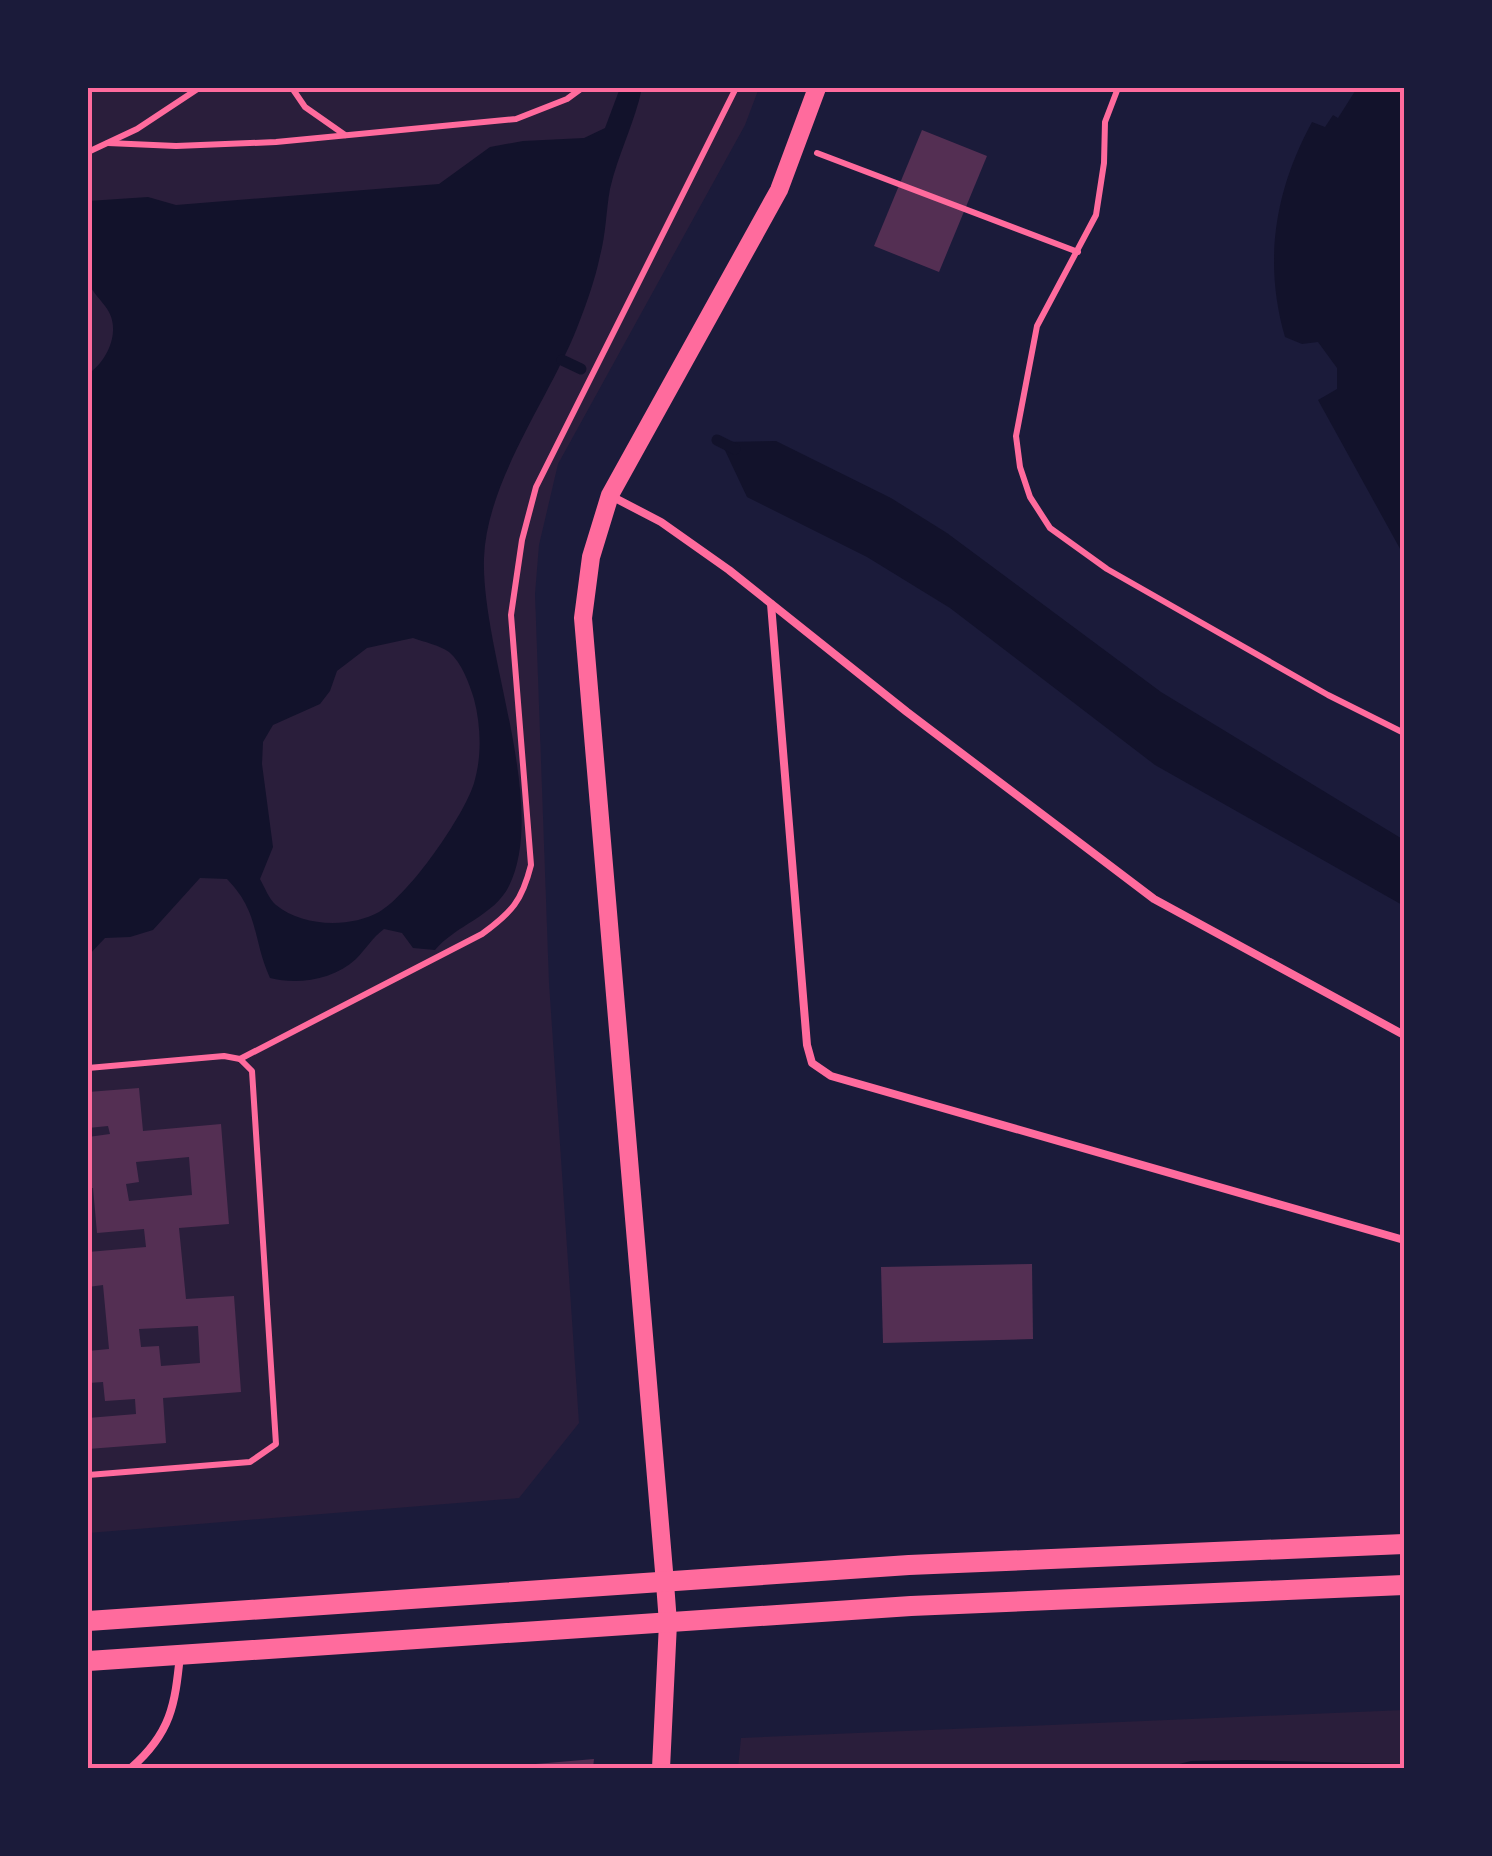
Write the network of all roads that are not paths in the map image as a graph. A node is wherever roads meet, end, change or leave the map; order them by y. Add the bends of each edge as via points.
1 (817, 88) edge
2 (610, 496) junction
3 (771, 604) junction
4 (1404, 1035) edge
5 (1404, 1240) edge
6 (1404, 1544) edge
7 (665, 1583) junction
8 (1404, 1584) edge
9 (88, 1620) edge
10 (668, 1622) junction
11 (180, 1655) junction
12 (88, 1661) edge
13 (132, 1768) edge
14 (661, 1768) edge

1 - 2 street via 780,190
2 - 3 lane via 661,522
2 - 7 street via 591,557 583,618
3 - 4 lane via 1154,899
3 - 5 lane via 812,1063 831,1076
6 - 7 main road via 909,1565
7 - 9 main road
7 - 10 street
8 - 10 main road
10 - 11 main road
10 - 14 street
11 - 12 main road
11 - 13 lane via 174,1708 150,1752

